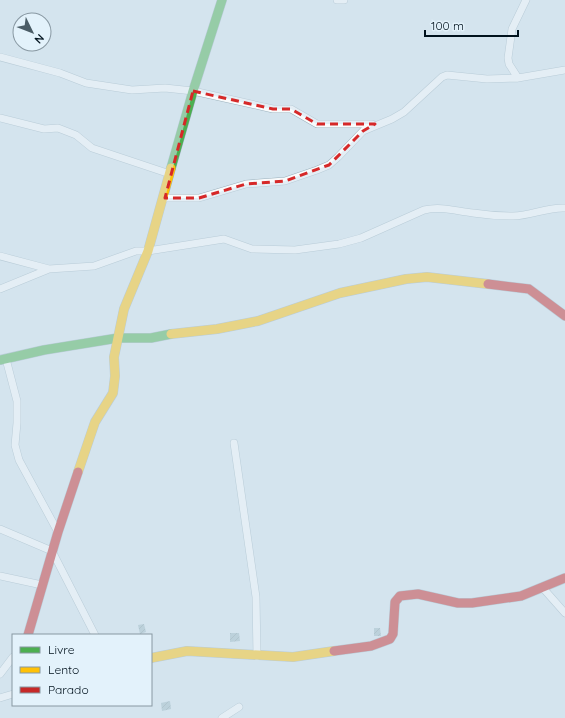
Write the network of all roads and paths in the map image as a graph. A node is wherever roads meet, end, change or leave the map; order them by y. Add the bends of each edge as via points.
1 (222, 0) edge
2 (337, 0) edge
3 (344, 0) edge
4 (526, 0) edge
5 (0, 57) edge
6 (564, 72) edge
7 (518, 78) junction
8 (193, 91) junction
9 (0, 118) edge
10 (376, 124) junction
11 (170, 174) junction
12 (165, 198) junction
13 (565, 208) edge
14 (148, 251) junction
15 (0, 256) edge
16 (49, 270) junction
17 (0, 289) edge
18 (565, 316) edge
19 (118, 338) junction
20 (3, 359) edge
21 (234, 443) dead end
22 (0, 529) edge
23 (58, 532) junction
24 (52, 551) junction
25 (0, 576) edge
26 (565, 578) edge
27 (42, 585) junction
28 (542, 587) junction
29 (565, 613) edge
30 (28, 634) edge
31 (94, 634) edge
32 (257, 656) junction
33 (12, 658) edge
34 (152, 658) edge
35 (0, 674) edge
36 (12, 694) edge
37 (0, 698) edge
38 (239, 707) dead end
39 (222, 718) edge

1 - 8 street
2 - 3 street
4 - 7 street via 512,29 508,58
5 - 8 street via 60,73 86,83 132,90 165,88
6 - 7 street
7 - 10 street via 487,79 447,75 404,112
8 - 10 street via 273,109 291,109 317,124
8 - 11 street
9 - 11 street via 44,129 58,128 76,135 92,148
10 - 12 street via 364,131 329,165 285,182 246,184 199,198
11 - 12 street
12 - 14 street
13 - 14 street via 510,216 433,208 361,238 295,250 252,249 224,239
14 - 16 street via 132,251 94,266
14 - 19 street via 125,307
15 - 16 street
16 - 17 street
18 - 19 street via 529,289 427,277 340,293 240,325 151,338
19 - 20 street
19 - 23 street via 114,357 113,393 95,422
20 - 23 street via 17,401 15,445 19,460
21 - 32 street via 256,597
22 - 24 street
23 - 24 street
24 - 27 street
24 - 31 street
25 - 27 street
26 - 28 street
27 - 30 street
28 - 29 street
28 - 32 street via 521,596 472,603 458,603 418,594 400,596 395,602 393,634 387,642 293,657
32 - 34 street via 187,650
33 - 35 street
36 - 37 street
38 - 39 street

